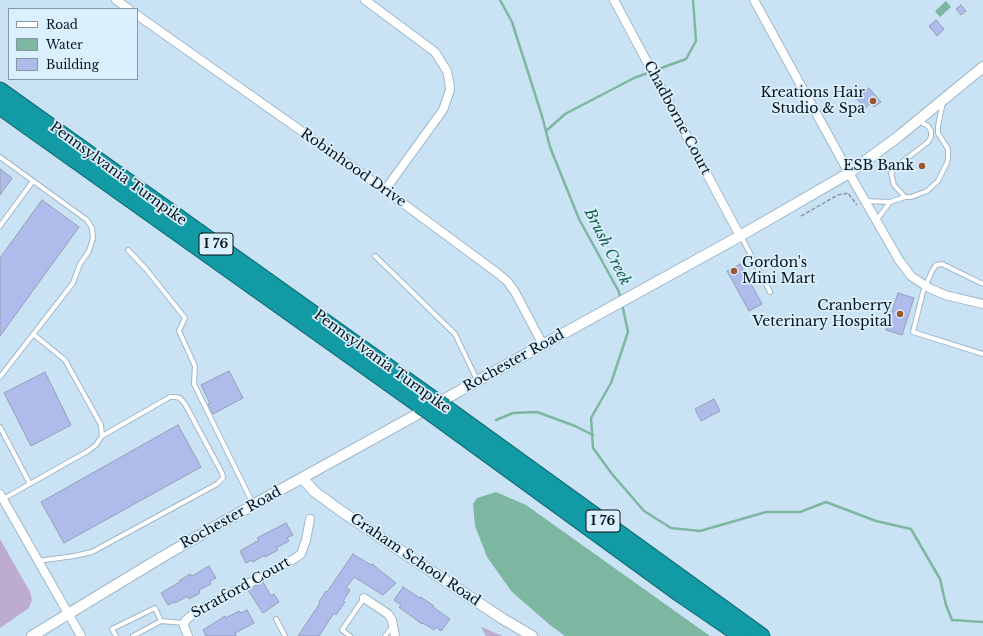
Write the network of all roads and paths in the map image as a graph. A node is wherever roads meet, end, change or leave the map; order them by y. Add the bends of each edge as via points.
1 (116, 0) edge
2 (365, 0) edge
3 (614, 0) edge
4 (765, 0) edge
5 (756, 3) edge
6 (128, 8) edge
7 (138, 16) edge
8 (983, 68) edge
9 (0, 90) edge
10 (944, 100) junction
11 (0, 107) edge
12 (918, 121) junction
13 (0, 157) edge
14 (849, 173) junction
15 (33, 181) junction
16 (385, 190) junction
17 (905, 197) junction
18 (864, 201) junction
19 (890, 202) junction
20 (876, 221) junction
21 (0, 226) edge
22 (740, 236) junction
23 (128, 250) dead end
24 (375, 256) dead end
25 (983, 284) edge
26 (926, 286) junction
27 (770, 292) dead end
28 (983, 304) edge
29 (33, 334) junction
30 (543, 345) junction
31 (983, 354) edge
32 (0, 377) edge
33 (478, 381) junction
34 (438, 411) junction
35 (0, 427) edge
36 (102, 436) junction
37 (302, 478) junction
38 (30, 484) junction
39 (2, 496) edge
40 (254, 505) junction
41 (310, 519) dead end
42 (38, 561) junction
43 (364, 598) joint
44 (67, 614) junction
45 (276, 619) dead end
46 (161, 621) junction
47 (185, 623) junction
48 (394, 626) junction
49 (32, 636) edge
50 (81, 636) edge
51 (116, 636) edge
52 (133, 636) edge
53 (188, 636) edge
54 (285, 636) edge
55 (350, 636) edge
56 (385, 636) edge
57 (394, 636) edge
58 (532, 636) edge
59 (741, 636) edge
60 (762, 636) edge

1 - 6 street
2 - 16 street via 435,52 447,71 450,90 443,110
3 - 22 street, Chadborne Court
4 - 5 street
5 - 14 street
7 - 16 street, Robinhood Drive
8 - 10 street, Rochester Road
9 - 34 highway, Pennsylvania Turnpike / I 76, bridge via 432,398
10 - 12 street, Rochester Road
10 - 17 lane via 938,126 938,133 948,149 943,173 927,191 920,195
11 - 34 highway, Pennsylvania Turnpike / I 76, bridge via 419,405
12 - 14 street, Rochester Road
12 - 17 lane via 928,126 931,138 891,173 894,185
13 - 15 lane
14 - 18 street
14 - 22 street, Rochester Road
15 - 21 lane
15 - 29 lane via 87,220 92,228 93,238 73,283
16 - 30 street, Robinhood Drive via 507,281 516,292
17 - 19 lane
18 - 19 lane
18 - 20 street
19 - 20 lane
20 - 26 street via 911,276
22 - 27 lane
22 - 30 street, Rochester Road
23 - 40 lane via 185,318 179,331 195,366 194,384
24 - 33 lane via 455,334
25 - 26 lane via 942,264 936,265
26 - 28 street via 945,295
26 - 31 lane via 913,332
29 - 32 lane
29 - 36 lane via 65,360 101,425
30 - 33 street, Rochester Road
33 - 37 street, Rochester Road
34 - 59 highway, Pennsylvania Turnpike / I 76 via 681,595
34 - 60 highway, Pennsylvania Turnpike / I 76
35 - 38 lane
36 - 38 lane via 88,451
36 - 42 lane via 170,397 180,398 223,478 217,484 92,552
37 - 40 street, Rochester Road
37 - 58 street, Graham School Road via 315,492 341,511
38 - 39 lane
39 - 42 street
40 - 44 street, Rochester Road
41 - 47 street, Stratford Court via 301,554 193,614
42 - 44 street
43 - 48 street via 388,614
43 - 55 lane via 342,630
44 - 49 street, Rochester Road
44 - 50 street
45 - 54 lane
46 - 47 lane
46 - 51 lane via 154,608 112,629
46 - 52 lane
47 - 53 street, Stratford Court
48 - 56 lane
48 - 57 street

